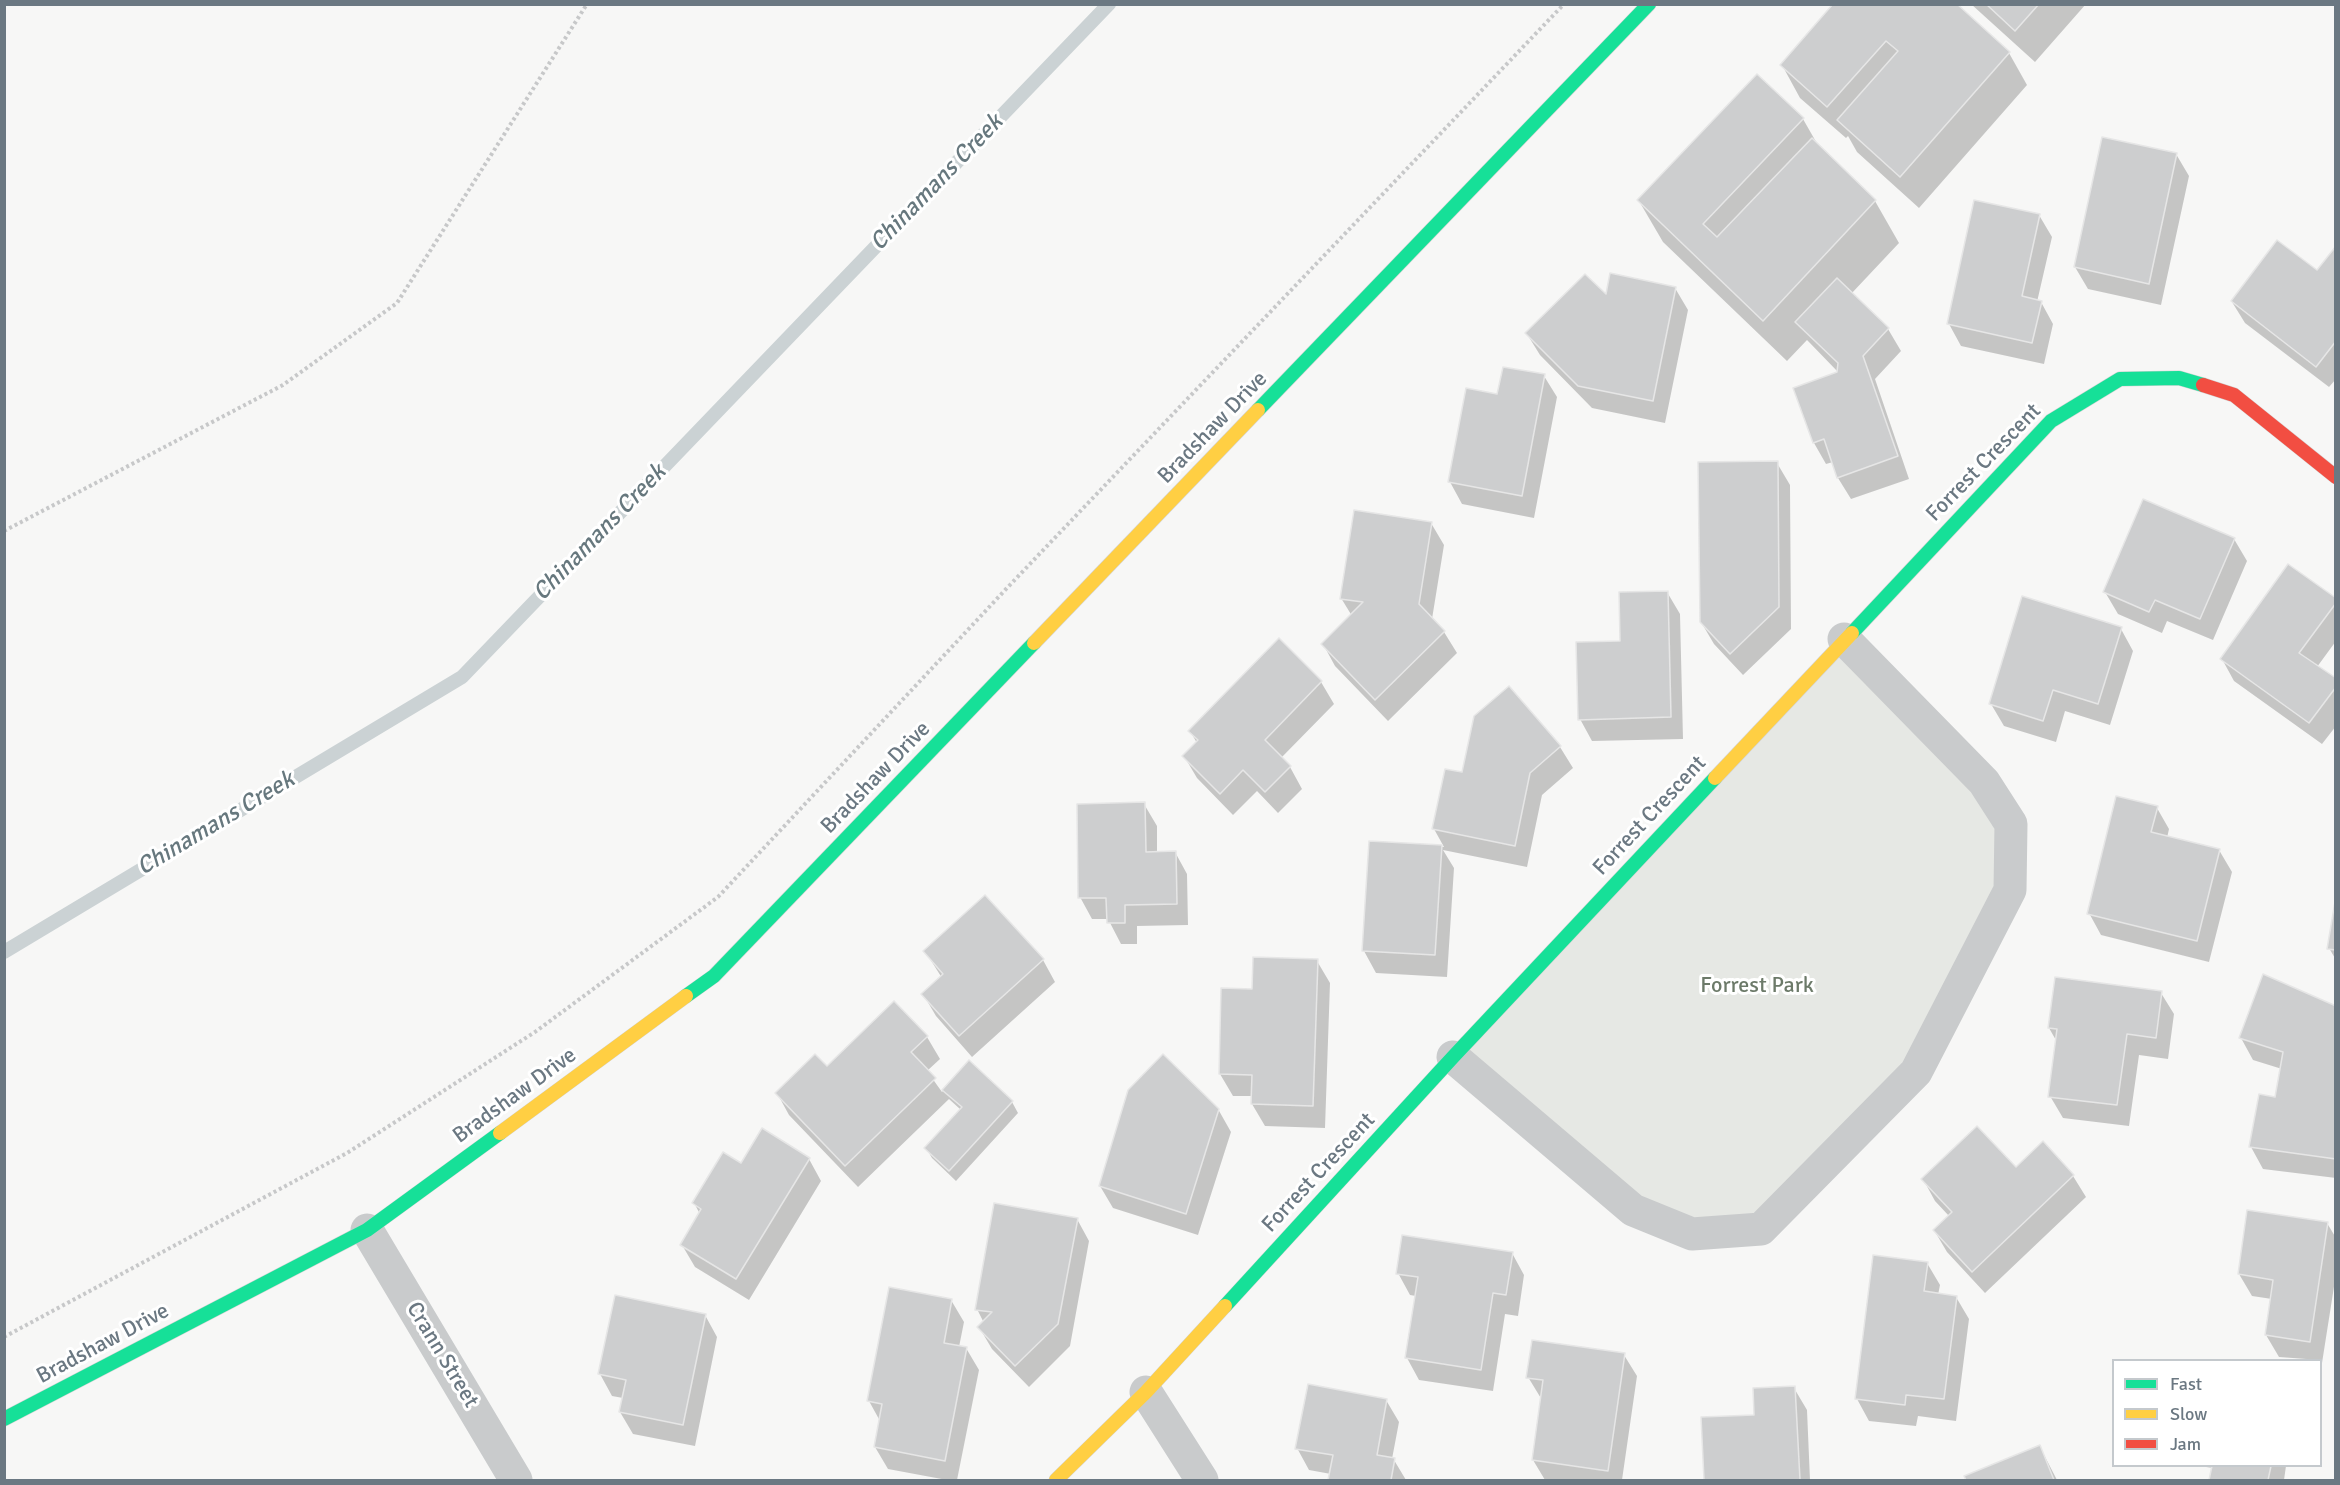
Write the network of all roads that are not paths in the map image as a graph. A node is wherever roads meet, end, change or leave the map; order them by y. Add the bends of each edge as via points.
1 (1649, 4) edge
2 (2336, 477) edge
3 (1844, 639) junction
4 (1453, 1058) junction
5 (367, 1230) junction
6 (1146, 1392) junction
7 (4, 1419) edge
8 (516, 1480) edge
9 (1056, 1480) edge
10 (1202, 1480) edge

1 - 5 street, Bradshaw Drive via 714,976
2 - 3 street, Forrest Crescent via 2234,395 2179,378 2120,379 2051,421
3 - 4 street, Forrest Crescent
3 - 4 street via 1984,782 2011,824 2010,890 1916,1072 1761,1229 1692,1234 1633,1210
4 - 6 street, Forrest Crescent
5 - 7 street, Bradshaw Drive
5 - 8 street, Crann Street
6 - 9 street, Forrest Crescent
6 - 10 street

